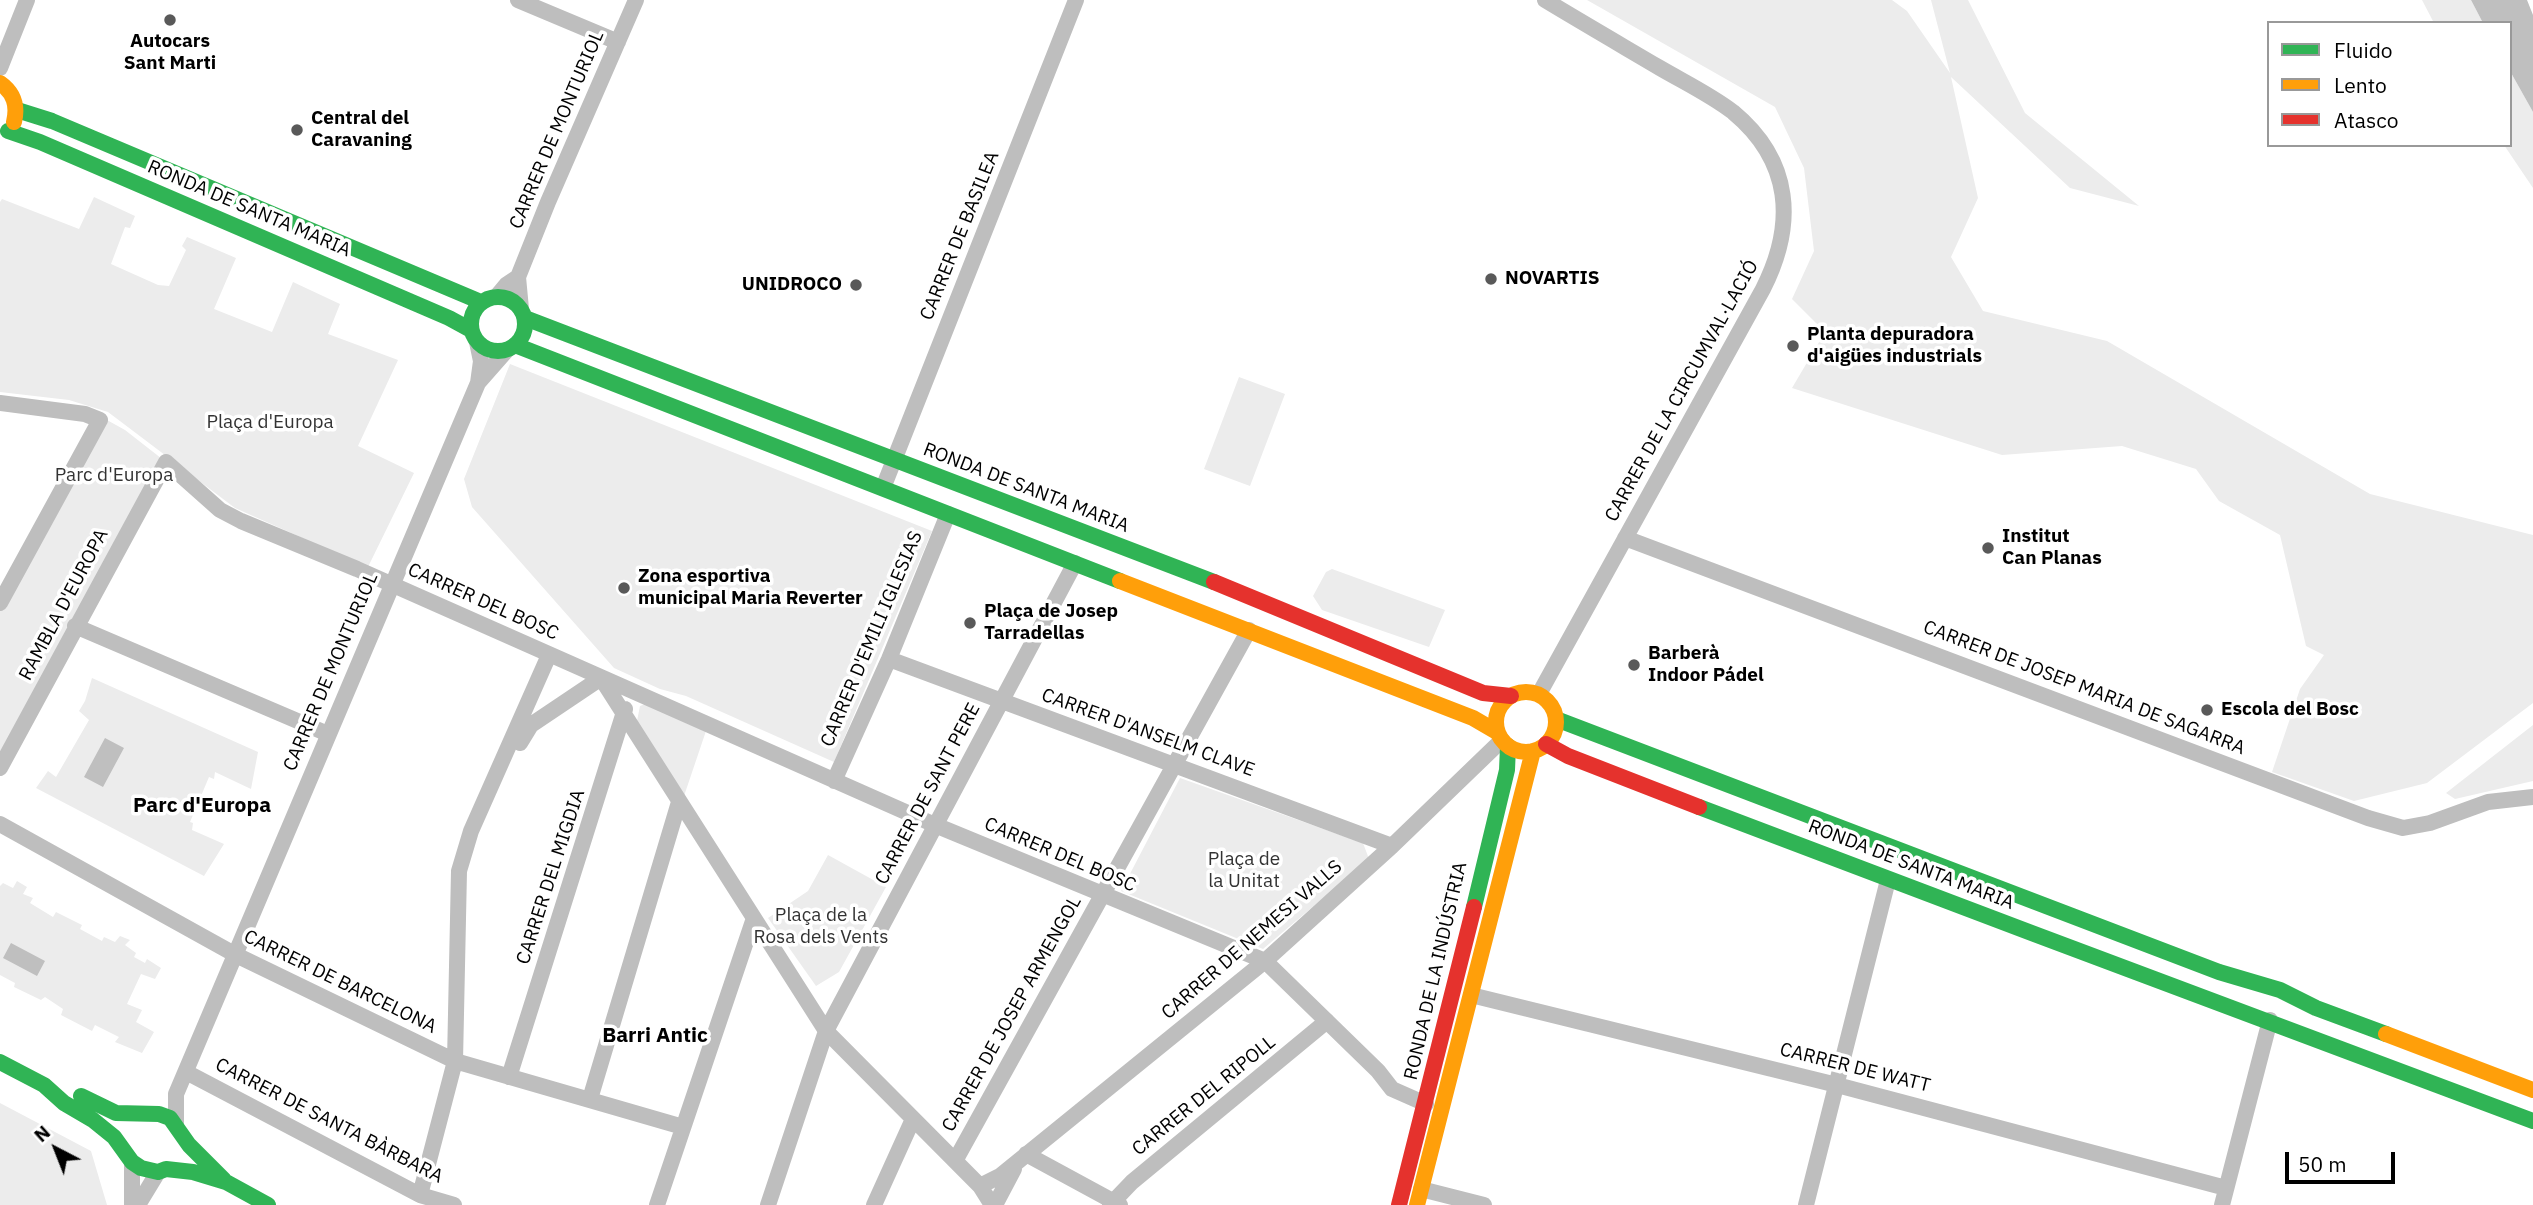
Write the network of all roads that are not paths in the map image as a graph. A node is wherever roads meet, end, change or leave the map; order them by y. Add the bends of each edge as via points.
1 (27, 0) edge
2 (518, 0) edge
3 (636, 0) edge
4 (1076, 0) edge
5 (1545, 0) edge
6 (618, 43) junction
7 (0, 68) edge
8 (0, 83) edge
9 (16, 110) junction
10 (4, 134) edge
11 (518, 277) junction
12 (489, 300) junction
13 (523, 314) junction
14 (474, 336) junction
15 (511, 347) junction
16 (478, 383) junction
17 (0, 404) edge
18 (894, 460) junction
19 (166, 462) joint
20 (883, 488) junction
21 (948, 514) junction
22 (1625, 538) junction
23 (1075, 563) junction
24 (391, 584) junction
25 (0, 603) edge
26 (75, 626) junction
27 (1249, 630) junction
28 (550, 655) junction
29 (888, 659) junction
30 (601, 678) junction
31 (625, 689) junction
32 (1539, 694) junction
33 (640, 696) junction
34 (1510, 696) junction
35 (1001, 701) junction
36 (1556, 719) junction
37 (626, 720) junction
38 (328, 734) junction
39 (1502, 739) junction
40 (1539, 748) junction
41 (1174, 766) junction
42 (0, 768) edge
43 (834, 781) junction
44 (2533, 797) edge
45 (486, 799) junction
46 (679, 802) junction
47 (0, 824) edge
48 (935, 825) junction
49 (1392, 846) junction
50 (1888, 880) junction
51 (1103, 895) junction
52 (754, 918) junction
53 (236, 955) junction
54 (1265, 961) junction
55 (2277, 990) junction
56 (1471, 995) junction
57 (2267, 1019) junction
58 (1327, 1021) junction
59 (825, 1031) junction
60 (455, 1061) junction
61 (0, 1062) edge
62 (186, 1072) junction
63 (509, 1077) junction
64 (44, 1085) junction
65 (1837, 1085) junction
66 (2533, 1090) edge
67 (176, 1094) junction
68 (590, 1099) junction
69 (1426, 1104) junction
70 (145, 1115) junction
71 (913, 1119) junction
72 (2533, 1121) edge
73 (683, 1127) junction
74 (179, 1130) junction
75 (128, 1155) junction
76 (1022, 1157) junction
77 (955, 1161) junction
78 (162, 1171) junction
79 (226, 1182) junction
80 (980, 1186) junction
81 (2226, 1188) junction
82 (420, 1195) junction
83 (1419, 1197) edge
84 (1115, 1204) edge
85 (132, 1205) edge
86 (138, 1205) edge
87 (268, 1205) edge
88 (454, 1205) edge
89 (657, 1205) edge
90 (768, 1205) edge
91 (874, 1205) edge
92 (993, 1205) edge
93 (1399, 1205) edge
94 (1484, 1205) edge
95 (1806, 1205) edge
96 (2222, 1205) edge

1 - 7 street
2 - 6 street
3 - 6 street, CARRER DE MONTURIOL
4 - 18 street, CARRER DE BASILEA
5 - 22 street, CARRER DE LA CIRCUMVAL·LACIÓ via 1733,112 1761,141 1784,198 1784,234 1776,265
6 - 11 street, CARRER DE MONTURIOL
8 - 9 street via 12,94
9 - 10 street
9 - 12 street, RONDA DE SANTA MARIA
10 - 14 street, RONDA DE SANTA MARIA via 40,142 438,313
11 - 12 street, CARRER DE MONTURIOL
11 - 13 street, CARRER DE MONTURIOL
12 - 13 street via 511,300
12 - 14 street via 473,313
13 - 15 street via 522,337
13 - 18 street, RONDA DE SANTA MARIA
14 - 15 street via 489,350
14 - 16 street, CARRER DE MONTURIOL via 481,361
15 - 16 street, CARRER DE MONTURIOL
15 - 20 street
16 - 24 street, CARRER DE MONTURIOL
17 - 25 street via 85,414 100,420
18 - 20 street, CARRER DE BASILEA
18 - 34 street, RONDA DE SANTA MARIA via 1260,600 1483,693
19 - 24 street, CARRER DEL BOSC via 220,510
19 - 26 street, RAMBLA D'EUROPA
20 - 21 street
21 - 23 street
21 - 29 street, CARRER D'EMILI IGLESIAS
22 - 32 street, CARRER DE LA CIRCUMVAL·LACIÓ
22 - 44 street, CARRER DE JOSEP MARIA DE SAGARRA via 2403,828 2488,802
23 - 27 street
23 - 35 street, CARRER DE SANT PERE
24 - 28 street, CARRER DEL BOSC
24 - 38 street, CARRER DE MONTURIOL
26 - 38 street
26 - 42 street, RAMBLA D'EUROPA
27 - 39 street via 1473,718
27 - 41 street, CARRER DE JOSEP ARMENGOL
28 - 30 street, CARRER DEL BOSC
28 - 45 street
29 - 35 street, CARRER D'ANSELM CLAVE
29 - 43 street, CARRER D'EMILI IGLESIAS
30 - 31 street, CARRER DEL BOSC
30 - 37 street
30 - 45 street via 531,725
31 - 33 street, CARRER DEL BOSC
31 - 37 street, CARRER DEL MIGDIA
32 - 34 street
32 - 36 street via 1551,705
33 - 37 street
33 - 43 street, CARRER DEL BOSC
34 - 39 street via 1497,711
35 - 41 street, CARRER D'ANSELM CLAVE
35 - 48 street, CARRER DE SANT PERE
36 - 40 street via 1556,729
36 - 55 street, RONDA DE SANTA MARIA via 2219,972
37 - 46 street
37 - 63 street, CARRER DEL MIGDIA
38 - 53 street, CARRER DE MONTURIOL
39 - 40 street via 1515,750
39 - 49 street, CARRER DE NEMESI VALLS
39 - 69 street, RONDA DE LA INDÚSTRIA via 1507,769
40 - 50 street, RONDA DE SANTA MARIA
40 - 56 street, RONDA DE LA INDÚSTRIA
41 - 49 street, CARRER D'ANSELM CLAVE
41 - 51 street, CARRER DE JOSEP ARMENGOL
43 - 48 street, CARRER DEL BOSC
45 - 60 street via 459,871
46 - 52 street
46 - 68 street
47 - 53 street, CARRER DE BARCELONA
48 - 51 street, CARRER DEL BOSC
48 - 59 street, CARRER DE SANT PERE
49 - 54 street, CARRER DE NEMESI VALLS
50 - 57 street, RONDA DE SANTA MARIA
50 - 65 street
51 - 54 street, CARRER DEL BOSC
51 - 77 street, CARRER DE JOSEP ARMENGOL
52 - 59 street
52 - 73 street
53 - 60 street, CARRER DE BARCELONA
53 - 62 street, CARRER DE MONTURIOL
54 - 58 street, CARRER DEL BOSC
54 - 76 street, CARRER DE NEMESI VALLS
55 - 57 street via 2262,992 2257,1001 2258,1011
55 - 57 street via 2289,1001 2287,1011 2280,1018
55 - 66 street, RONDA DE SANTA MARIA
56 - 65 street, CARRER DE WATT
56 - 83 street, RONDA DE LA INDÚSTRIA
57 - 72 street, RONDA DE SANTA MARIA
57 - 81 street
58 - 69 street, CARRER DEL BOSC via 1392,1090
58 - 84 street, CARRER DEL RIPOLL via 1132,1182
59 - 71 street
59 - 90 street, CARRER DE SANT PERE
60 - 63 street, CARRER DE BARCELONA
60 - 82 street
61 - 64 street
62 - 67 street, CARRER DE MONTURIOL
62 - 82 street, CARRER DE SANTA BÀRBARA
63 - 68 street, CARRER DE BARCELONA
64 - 70 street via 73,1091 108,1110
64 - 75 street via 100,1125
65 - 81 street, CARRER DE WATT
65 - 95 street
67 - 70 street, CARRER DE MONTURIOL
67 - 74 street, CARRER DE MONTURIOL
68 - 73 street, CARRER DE BARCELONA
69 - 93 street, RONDA DE LA INDÚSTRIA
70 - 74 street via 162,1115
70 - 75 street via 127,1129
71 - 77 street
71 - 91 street
73 - 89 street
74 - 78 street via 181,1153
74 - 79 street
75 - 78 street via 141,1168
75 - 85 street
76 - 80 street, CARRER DE NEMESI VALLS
76 - 84 street
76 - 92 street, CARRER DE NEMESI VALLS
77 - 80 street
78 - 79 street via 194,1172
78 - 86 street
79 - 87 street
80 - 92 street, CARRER DE NEMESI VALLS
81 - 96 street
82 - 88 street, CARRER DE SANTA BÀRBARA
83 - 94 street

